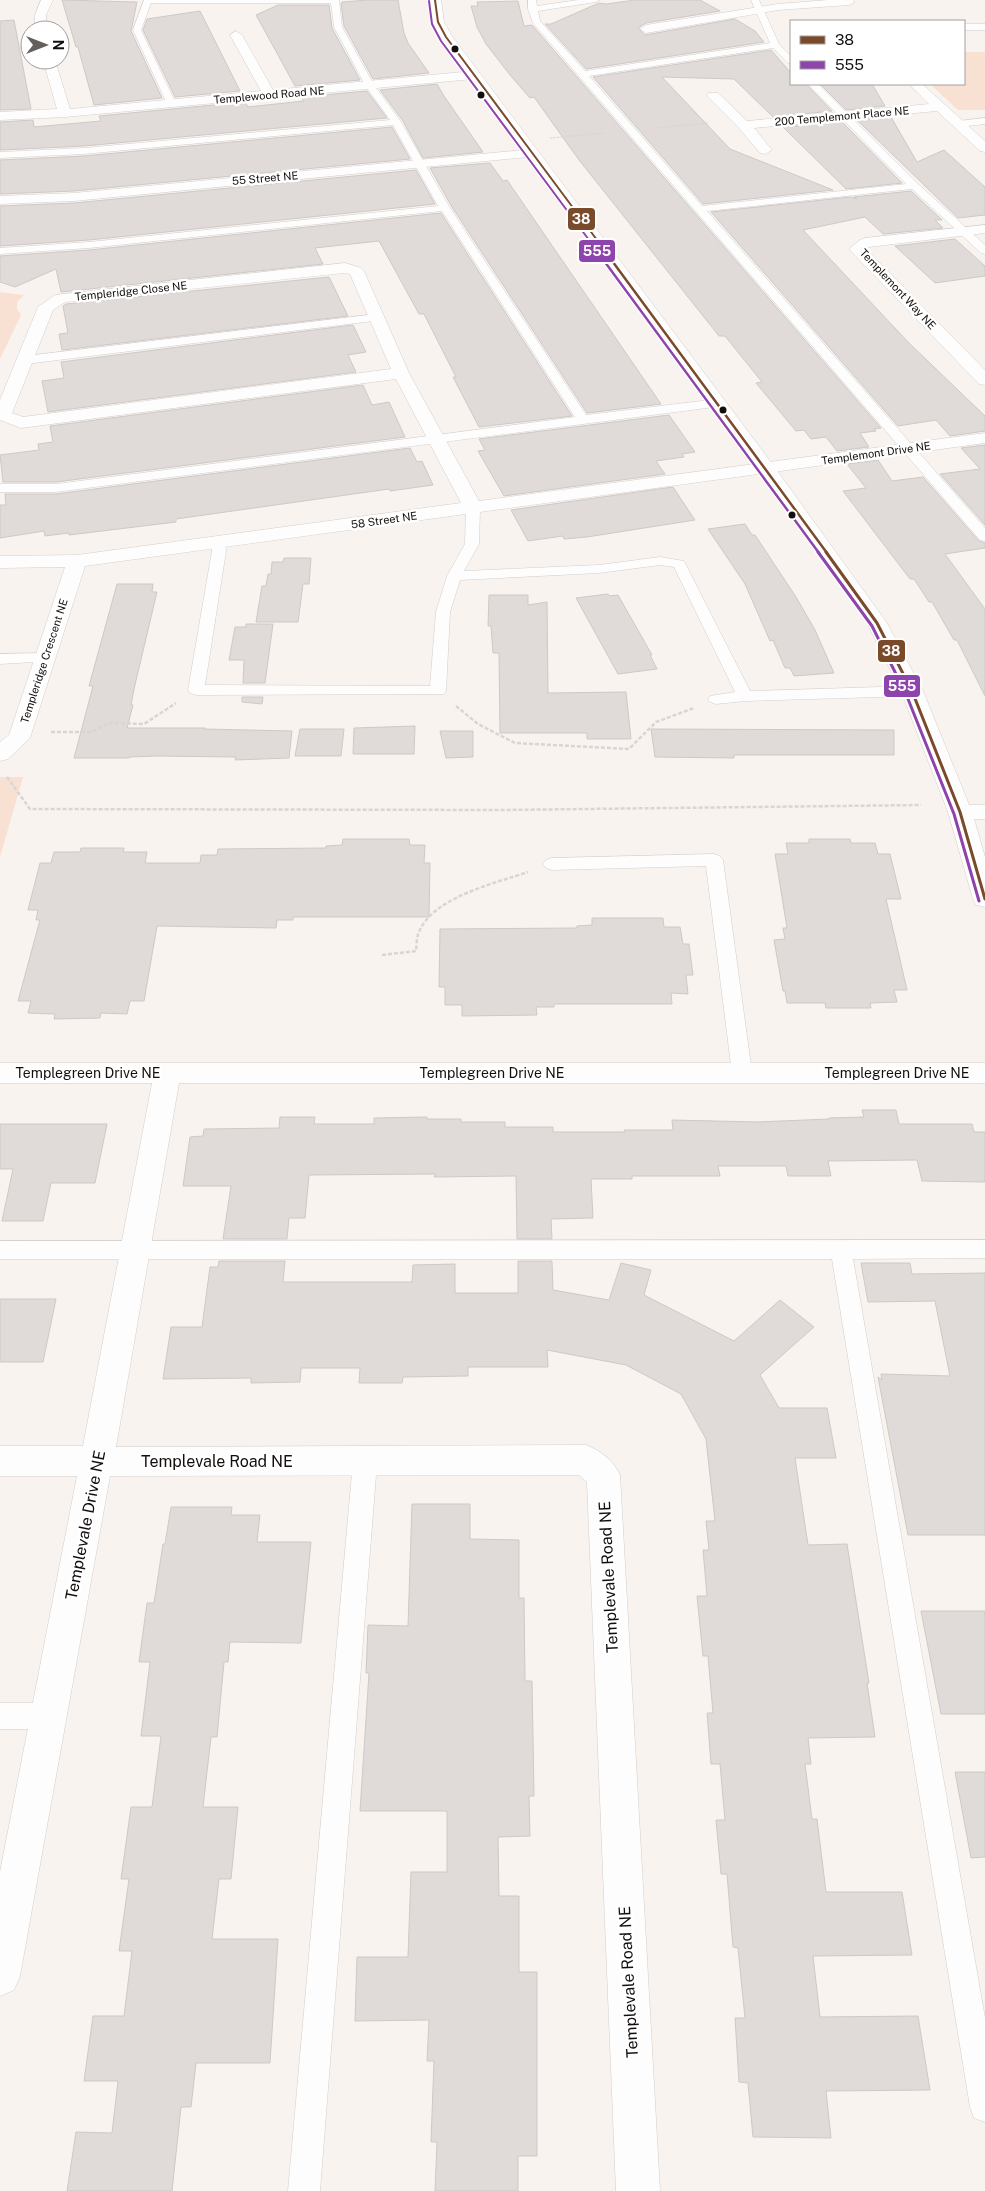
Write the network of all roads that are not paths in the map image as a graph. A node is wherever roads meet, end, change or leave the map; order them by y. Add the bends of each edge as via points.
1 (47, 0) edge
2 (435, 0) edge
3 (596, 0) edge
4 (148, 1) edge
5 (335, 1) edge
6 (848, 1) edge
7 (532, 4) edge
8 (757, 5) edge
9 (856, 15) dead end
10 (39, 20) edge
11 (965, 27) edge
12 (985, 27) edge
13 (646, 29) dead end
14 (236, 35) dead end
15 (776, 45) junction
16 (790, 60) edge
17 (53, 70) edge
18 (584, 74) junction
19 (473, 76) junction
20 (370, 85) junction
21 (814, 85) edge
22 (916, 85) edge
23 (269, 94) junction
24 (713, 96) dead end
25 (171, 104) junction
26 (940, 106) junction
27 (65, 113) junction
28 (0, 116) edge
29 (843, 116) junction
30 (396, 122) junction
31 (985, 122) edge
32 (958, 124) junction
33 (744, 125) junction
34 (985, 148) edge
35 (766, 150) dead end
36 (531, 153) junction
37 (0, 156) edge
38 (420, 163) junction
39 (914, 186) junction
40 (0, 200) edge
41 (445, 208) junction
42 (701, 209) junction
43 (985, 229) edge
44 (963, 232) junction
45 (0, 251) edge
46 (985, 251) edge
47 (376, 318) junction
48 (26, 360) junction
49 (401, 373) junction
50 (985, 380) edge
51 (718, 403) junction
52 (583, 420) junction
53 (435, 438) junction
54 (985, 438) edge
55 (908, 448) junction
56 (767, 469) junction
57 (0, 488) edge
58 (472, 508) junction
59 (985, 537) edge
60 (218, 542) junction
61 (77, 561) junction
62 (0, 562) edge
63 (454, 576) junction
64 (0, 658) edge
65 (46, 658) junction
66 (912, 691) junction
67 (745, 696) junction
68 (716, 700) road end
69 (2, 763) edge
70 (960, 812) junction
71 (985, 812) edge
72 (552, 864) road end
73 (985, 899) edge
74 (0, 1072) edge
75 (167, 1074) junction
76 (742, 1074) junction
77 (985, 1074) edge
78 (985, 1249) edge
79 (0, 1250) edge
80 (841, 1250) junction
81 (136, 1251) junction
82 (97, 1460) junction
83 (0, 1461) edge
84 (365, 1462) junction
85 (0, 1716) edge
86 (49, 1716) junction
87 (0, 1976) edge
88 (985, 2107) edge
89 (304, 2191) edge
90 (638, 2191) edge

1 - 10 street
2 - 19 street via 438,22
3 - 7 lane
4 - 5 lane
4 - 25 lane via 137,30
5 - 20 lane via 338,27
6 - 8 street via 778,7
6 - 9 street
7 - 18 lane via 536,21
8 - 13 street
8 - 15 lane
11 - 12 lane
14 - 23 street
15 - 16 lane
15 - 18 lane
17 - 27 street
18 - 42 lane
19 - 20 street, Templewood Road NE
19 - 36 street
20 - 23 street, Templewood Road NE
20 - 30 lane
21 - 29 lane
22 - 26 street
23 - 25 street, Templewood Road NE
24 - 33 street
25 - 27 street, Templewood Road NE
26 - 29 street, 200 Templemont Place NE
26 - 32 street
27 - 28 street, Templewood Road NE
29 - 33 street, 200 Templemont Place NE
29 - 39 lane
30 - 37 lane
30 - 38 lane
31 - 32 lane
32 - 34 street
33 - 35 street
36 - 38 street, 55 Street NE
36 - 51 street
38 - 40 street, 55 Street NE via 74,197
38 - 41 lane
39 - 42 lane
39 - 44 lane
41 - 45 lane via 89,245
41 - 52 lane
42 - 55 lane
43 - 44 street, Templemont Way NE
44 - 46 lane
44 - 50 street, Templemont Way NE via 864,243 857,249
47 - 48 lane
47 - 48 street, Templeridge Close NE via 356,271 344,268 61,298 46,307
47 - 49 street, Templeridge Close NE
48 - 49 street, Templeridge Close NE via 2,415 21,422
49 - 53 street, Templeridge Close NE
51 - 52 lane
51 - 56 street
52 - 53 lane
53 - 57 lane via 56,488
53 - 58 street, Templeridge Close NE
54 - 55 street, Templemont Drive NE
55 - 56 street, Templemont Drive NE
55 - 59 lane
56 - 58 street, 58 Street NE
56 - 66 street via 877,623
58 - 60 street, 58 Street NE
58 - 63 lane via 472,544
60 - 61 street, 58 Street NE
60 - 63 lane via 196,690 438,691 443,612
61 - 62 street, 58 Street NE
61 - 65 street, Templeridge Crescent NE
63 - 67 lane via 599,569 660,561 679,564
64 - 65 lane
65 - 69 street, Templeridge Crescent NE via 19,738
66 - 67 lane
66 - 70 street
67 - 68 lane
70 - 71 street
70 - 73 street
72 - 76 lane via 714,860
74 - 75 street, Templegreen Drive NE
75 - 76 street, Templegreen Drive NE
75 - 81 street, Templevale Drive NE
76 - 77 street, Templegreen Drive NE
78 - 80 lane
79 - 81 lane
80 - 81 lane
80 - 88 lane
81 - 82 street, Templevale Drive NE
82 - 83 street, Templevale Road NE
82 - 84 street, Templevale Road NE
82 - 86 street, Templevale Drive NE
84 - 89 lane
84 - 90 street, Templevale Road NE via 586,1460 604,1474
85 - 86 lane
86 - 87 street, Templevale Drive NE

